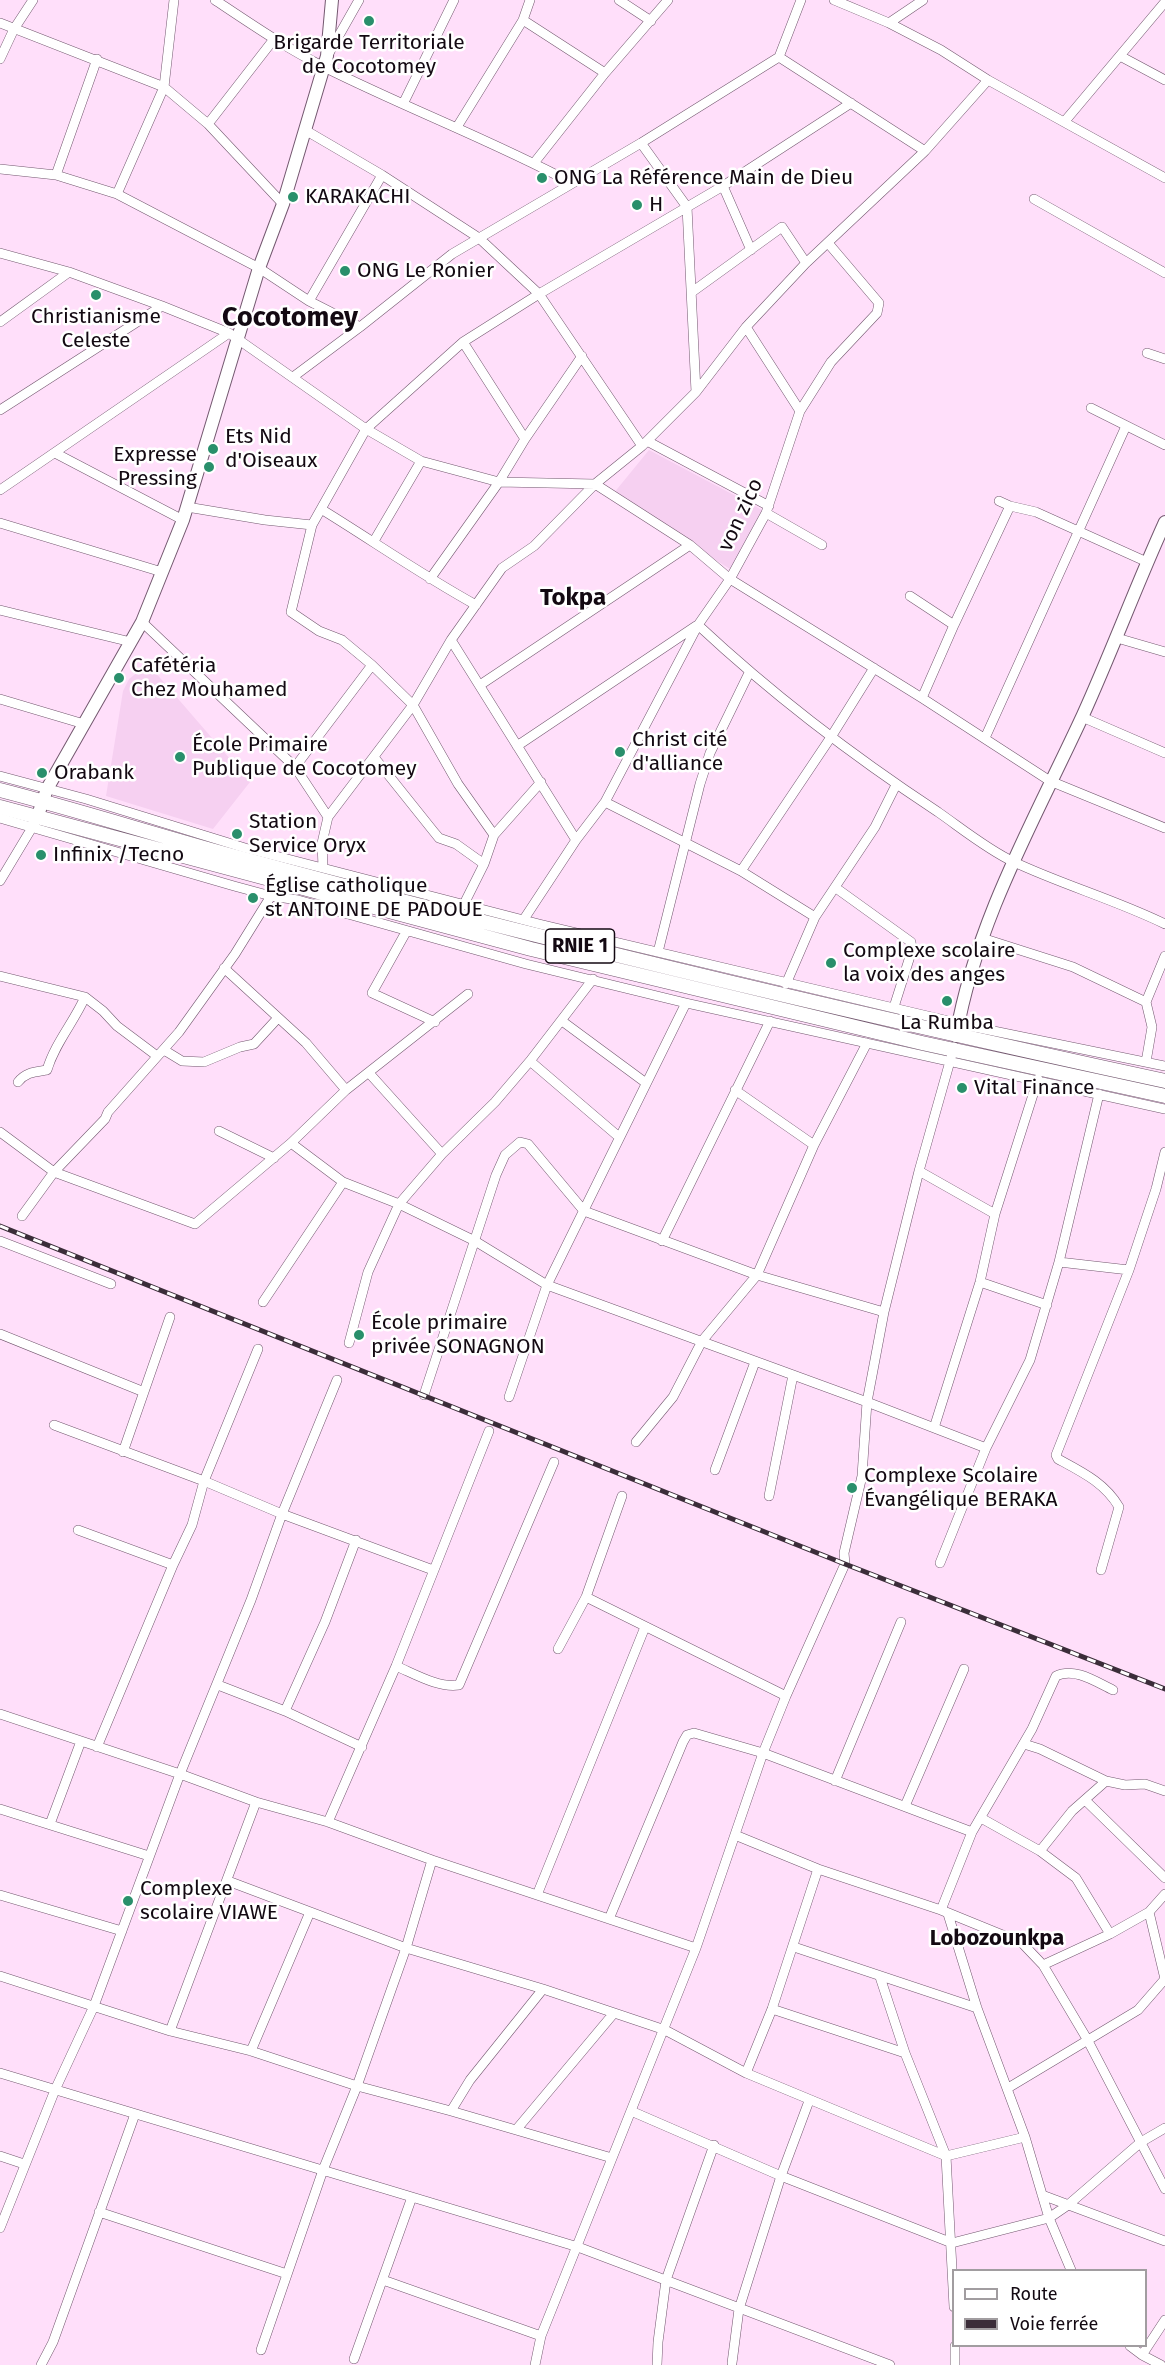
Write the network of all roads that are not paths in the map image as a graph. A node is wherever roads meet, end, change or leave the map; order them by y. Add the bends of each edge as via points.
1 (33, 0) edge
2 (174, 0) edge
3 (215, 0) edge
4 (332, 0) edge
5 (359, 0) edge
6 (454, 0) edge
7 (530, 0) edge
8 (619, 0) edge
9 (668, 0) edge
10 (801, 0) edge
11 (834, 0) edge
12 (923, 0) edge
13 (1165, 2) edge
14 (523, 20) junction
15 (651, 21) junction
16 (890, 22) junction
17 (0, 23) edge
18 (14, 29) junction
19 (274, 39) junction
20 (1120, 56) junction
21 (779, 57) junction
22 (0, 59) edge
23 (97, 59) junction
24 (326, 61) junction
25 (605, 73) junction
26 (988, 80) junction
27 (1165, 80) edge
28 (164, 87) junction
29 (851, 103) junction
30 (403, 104) junction
31 (1065, 122) junction
32 (208, 124) junction
33 (457, 127) junction
34 (305, 130) junction
35 (641, 143) junction
36 (925, 151) junction
37 (534, 163) junction
38 (0, 169) edge
39 (56, 175) junction
40 (382, 175) junction
41 (1165, 178) edge
42 (572, 183) junction
43 (723, 186) junction
44 (117, 194) junction
45 (1034, 199) dead end
46 (283, 204) junction
47 (687, 207) junction
48 (479, 238) junction
49 (828, 243) junction
50 (751, 250) junction
51 (0, 253) edge
52 (806, 263) junction
53 (259, 268) junction
54 (69, 272) junction
55 (1165, 273) edge
56 (692, 292) junction
57 (539, 294) junction
58 (309, 301) junction
59 (162, 306) junction
60 (0, 322) edge
61 (360, 327) junction
62 (746, 327) junction
63 (233, 336) junction
64 (463, 342) junction
65 (1147, 353) dead end
66 (582, 356) junction
67 (1165, 359) edge
68 (293, 377) junction
69 (696, 392) junction
70 (1091, 408) dead end
71 (0, 410) edge
72 (800, 411) junction
73 (1126, 426) junction
74 (366, 429) junction
75 (525, 439) junction
76 (645, 444) junction
77 (1165, 445) edge
78 (55, 453) junction
79 (421, 461) junction
80 (499, 482) junction
81 (596, 484) junction
82 (0, 490) edge
83 (999, 501) dead end
84 (1010, 506) junction
85 (187, 507) junction
86 (321, 509) junction
87 (767, 509) junction
88 (183, 520) junction
89 (1165, 522) edge
90 (0, 523) edge
91 (312, 525) junction
92 (1079, 530) junction
93 (374, 541) junction
94 (690, 545) junction
95 (822, 545) dead end
96 (1147, 562) junction
97 (162, 572) junction
98 (430, 579) junction
99 (730, 579) junction
100 (910, 596) dead end
101 (476, 605) junction
102 (0, 610) edge
103 (142, 622) junction
104 (699, 625) junction
105 (954, 625) junction
106 (1117, 638) junction
107 (452, 640) junction
108 (131, 642) junction
109 (1165, 652) edge
110 (372, 665) junction
111 (874, 668) junction
112 (749, 673) junction
113 (480, 685) junction
114 (922, 698) junction
115 (0, 699) edge
116 (413, 705) junction
117 (1082, 717) junction
118 (84, 724) junction
119 (831, 737) junction
120 (985, 738) junction
121 (517, 746) junction
122 (1165, 753) edge
123 (374, 757) junction
124 (295, 767) junction
125 (0, 776) edge
126 (1050, 781) junction
127 (540, 782) junction
128 (896, 785) junction
129 (0, 790) edge
130 (45, 795) junction
131 (605, 802) junction
132 (0, 807) edge
133 (328, 816) junction
134 (0, 818) edge
135 (35, 822) junction
136 (1165, 828) edge
137 (494, 835) junction
138 (576, 840) junction
139 (684, 843) junction
140 (1012, 861) junction
141 (484, 864) junction
142 (323, 867) junction
143 (741, 871) junction
144 (0, 881) edge
145 (836, 888) junction
146 (271, 896) junction
147 (464, 904) junction
148 (815, 917) junction
149 (524, 919) junction
150 (1165, 924) edge
151 (406, 932) junction
152 (982, 938) junction
153 (658, 952) junction
154 (1165, 956) edge
155 (224, 968) junction
156 (0, 976) edge
157 (593, 979) junction
158 (786, 984) junction
159 (468, 994) dead end
160 (85, 997) junction
161 (1146, 1002) junction
162 (686, 1003) junction
163 (894, 1007) junction
164 (277, 1019) junction
165 (562, 1021) junction
166 (770, 1021) junction
167 (435, 1022) junction
168 (957, 1029) junction
169 (867, 1043) junction
170 (952, 1055) junction
171 (157, 1056) junction
172 (530, 1060) junction
173 (1146, 1062) junction
174 (1165, 1066) edge
175 (369, 1073) junction
176 (1038, 1079) junction
177 (1165, 1081) edge
178 (18, 1082) dead end
179 (646, 1083) junction
180 (346, 1090) junction
181 (735, 1090) junction
182 (1099, 1094) junction
183 (1165, 1096) edge
184 (1165, 1109) edge
185 (219, 1131) dead end
186 (0, 1132) edge
187 (619, 1137) junction
188 (291, 1143) junction
189 (814, 1145) junction
190 (1165, 1152) edge
191 (442, 1154) junction
192 (274, 1158) junction
193 (919, 1171) junction
194 (54, 1172) junction
195 (343, 1182) junction
196 (399, 1204) junction
197 (584, 1212) junction
198 (995, 1214) junction
199 (22, 1216) dead end
200 (0, 1241) edge
201 (475, 1241) junction
202 (662, 1241) junction
203 (1059, 1262) junction
204 (1129, 1270) junction
205 (757, 1275) junction
206 (980, 1282) junction
207 (111, 1284) dead end
208 (547, 1285) junction
209 (263, 1302) dead end
210 (1047, 1305) junction
211 (884, 1312) junction
212 (170, 1317) dead end
213 (0, 1334) edge
214 (702, 1341) junction
215 (349, 1343) dead end
216 (258, 1349) dead end
217 (755, 1362) junction
218 (793, 1375) junction
219 (337, 1380) dead end
220 (144, 1392) junction
221 (424, 1395) dead end
222 (509, 1397) dead end
223 (867, 1402) junction
224 (54, 1425) dead end
225 (934, 1428) junction
226 (489, 1431) dead end
227 (636, 1442) dead end
228 (986, 1448) junction
229 (123, 1452) junction
230 (554, 1462) dead end
231 (715, 1470) dead end
232 (204, 1481) junction
233 (622, 1496) dead end
234 (769, 1496) dead end
235 (282, 1514) junction
236 (78, 1530) dead end
237 (356, 1540) junction
238 (940, 1563) dead end
239 (173, 1565) junction
240 (433, 1570) junction
241 (1101, 1570) dead end
242 (586, 1597) junction
243 (901, 1622) dead end
244 (645, 1627) junction
245 (558, 1648) dead end
246 (396, 1666) junction
247 (964, 1670) dead end
248 (218, 1685) junction
249 (1113, 1690) dead end
250 (786, 1696) junction
251 (285, 1711) junction
252 (0, 1714) edge
253 (81, 1741) junction
254 (1024, 1744) junction
255 (97, 1747) junction
256 (362, 1747) junction
257 (763, 1753) junction
258 (180, 1774) junction
259 (835, 1781) junction
260 (1106, 1781) junction
261 (1165, 1791) edge
262 (1085, 1800) junction
263 (256, 1802) junction
264 (904, 1806) junction
265 (0, 1809) edge
266 (981, 1818) junction
267 (328, 1822) junction
268 (50, 1824) junction
269 (972, 1832) junction
270 (735, 1835) junction
271 (1040, 1851) junction
272 (149, 1856) junction
273 (432, 1860) junction
274 (818, 1869) junction
275 (1165, 1878) edge
276 (228, 1881) junction
277 (1165, 1894) edge
278 (0, 1895) edge
279 (537, 1895) junction
280 (310, 1912) junction
281 (944, 1912) junction
282 (1149, 1912) junction
283 (609, 1919) junction
284 (122, 1931) junction
285 (1110, 1934) junction
286 (794, 1947) junction
287 (406, 1948) junction
288 (696, 1948) junction
289 (1043, 1965) junction
290 (0, 1976) edge
291 (880, 1977) junction
292 (1165, 1979) edge
293 (543, 1989) junction
294 (94, 2006) junction
295 (977, 2008) junction
296 (772, 2009) junction
297 (614, 2013) junction
298 (665, 2030) junction
299 (170, 2031) junction
300 (1088, 2039) junction
301 (251, 2051) junction
302 (905, 2053) junction
303 (0, 2073) edge
304 (746, 2073) junction
305 (357, 2086) junction
306 (1008, 2088) junction
307 (55, 2090) junction
308 (809, 2101) junction
309 (451, 2111) junction
310 (631, 2111) junction
311 (135, 2114) junction
312 (1165, 2128) edge
313 (516, 2130) junction
314 (1026, 2137) junction
315 (1142, 2142) junction
316 (714, 2145) junction
317 (0, 2156) edge
318 (946, 2156) junction
319 (612, 2158) junction
320 (24, 2164) junction
321 (323, 2170) junction
322 (782, 2176) junction
323 (1165, 2189) edge
324 (1042, 2195) junction
325 (412, 2197) junction
326 (1068, 2205) junction
327 (99, 2212) junction
328 (1049, 2218) junction
329 (0, 2228) edge
330 (1165, 2241) edge
331 (952, 2243) junction
332 (578, 2247) junction
333 (953, 2269) edge
334 (1070, 2269) edge
335 (287, 2274) junction
336 (383, 2280) junction
337 (666, 2280) junction
338 (739, 2309) junction
339 (1165, 2320) edge
340 (542, 2336) junction
341 (955, 2347) edge
342 (1132, 2347) edge
343 (261, 2350) dead end
344 (1142, 2355) junction
345 (354, 2359) dead end
346 (732, 2363) dead end
347 (41, 2365) edge
348 (535, 2365) edge
349 (657, 2365) edge
350 (890, 2365) edge
351 (955, 2365) edge
352 (1161, 2365) edge

1 - 18 street
2 - 28 street
3 - 19 street
4 - 24 main road
5 - 24 street
6 - 30 street
7 - 14 street
8 - 15 street
9 - 15 street
10 - 21 street
11 - 16 street
12 - 16 street
13 - 20 street
14 - 25 street
14 - 33 street
15 - 25 street
16 - 26 street
17 - 18 street
18 - 22 street
18 - 23 street
19 - 24 street
19 - 32 street
20 - 27 street
20 - 31 street
21 - 29 street
21 - 35 street
23 - 28 street
23 - 39 street
24 - 30 street
24 - 34 main road
25 - 37 street
26 - 31 street
26 - 36 street
28 - 32 street
28 - 44 street
29 - 36 street
29 - 43 street
30 - 33 street
31 - 41 street
32 - 46 street
33 - 37 street
34 - 40 street
34 - 46 main road
35 - 42 street
35 - 47 street
36 - 49 street
37 - 42 street
38 - 39 street
39 - 44 street
40 - 48 street
40 - 58 street
42 - 48 street
43 - 47 street
43 - 50 street
44 - 53 street
45 - 55 street
46 - 53 main road
47 - 56 street
47 - 57 street
48 - 57 street
48 - 61 street via 452,254
49 - 52 street
49 - 72 street, von zico via 879,303 877,313 831,362
50 - 52 street via 782,227
50 - 56 street
51 - 54 street
52 - 62 street
53 - 58 street
53 - 63 main road
54 - 59 street
54 - 60 street
56 - 69 street
57 - 64 street
57 - 66 street
58 - 61 street
59 - 63 street
59 - 71 street
61 - 68 street
62 - 69 street
62 - 72 street
63 - 68 street
63 - 78 street
63 - 85 main road
64 - 74 street
64 - 75 street
65 - 67 street
66 - 75 street
66 - 76 street
68 - 74 street
69 - 76 street
70 - 73 street
72 - 87 street, von zico
73 - 77 street
73 - 92 street
74 - 79 street
74 - 86 street
75 - 80 street
76 - 81 street
76 - 87 street
78 - 82 street
78 - 88 street
79 - 80 street
79 - 93 street
80 - 81 street
80 - 98 street
81 - 94 street
81 - 101 street via 534,546 502,568
83 - 84 street
84 - 92 street
84 - 105 street
85 - 88 main road
85 - 91 street
86 - 91 street
86 - 93 street
87 - 95 street
87 - 99 street, von zico
88 - 97 main road
89 - 96 main road
90 - 97 street
91 - 110 street via 291,612 319,631 342,640
92 - 96 street
92 - 120 street
93 - 98 street
94 - 99 street
94 - 113 street
96 - 106 main road
97 - 103 main road
98 - 101 street
99 - 104 street, von zico
99 - 111 street
100 - 105 street
101 - 107 street
102 - 108 street
103 - 108 main road
103 - 124 street
104 - 112 street
104 - 121 street
104 - 131 street, von zico
105 - 114 street
106 - 109 street
106 - 117 main road
107 - 113 street
107 - 116 street
108 - 118 main road
110 - 116 street
110 - 124 street
111 - 114 street
111 - 119 street
112 - 119 street
112 - 139 street via 710,753
113 - 121 street
114 - 120 street
115 - 118 street
116 - 123 street
116 - 137 street via 458,784
117 - 122 street
117 - 126 main road
118 - 130 main road
119 - 128 street
119 - 143 street
120 - 126 street
121 - 127 street
123 - 133 street
123 - 141 street via 439,838 456,844
124 - 133 street
125 - 130 street
126 - 136 street
126 - 140 main road
127 - 137 street
127 - 138 street
128 - 140 street
128 - 145 street
129 - 130 highway, RNIE 1
130 - 135 main road
130 - 142 street
130 - 168 highway, RNIE 1 via 242,858 524,932 738,986
131 - 138 street, von zico
131 - 139 street
132 - 135 highway, RNIE 1
133 - 142 street via 322,843
134 - 135 street
135 - 144 street
135 - 146 street
135 - 170 highway, RNIE 1
137 - 141 street
138 - 149 street, von zico
139 - 143 street
139 - 153 street
140 - 150 street
140 - 152 main road
141 - 147 street
142 - 147 street
143 - 148 street
145 - 148 street
145 - 163 street via 911,942
146 - 151 street
146 - 155 street
147 - 149 street
148 - 158 street
149 - 153 street
151 - 157 street
151 - 167 street via 372,993
152 - 161 street via 1073,967
152 - 168 main road
153 - 158 street
154 - 161 street
155 - 164 street
155 - 171 street
156 - 160 street
157 - 162 street
157 - 165 street
158 - 163 street
159 - 167 street
160 - 171 street
160 - 178 street via 47,1070 23,1076
161 - 173 street via 1152,1027
162 - 166 street
162 - 179 street
163 - 168 street
164 - 171 street via 254,1044 204,1062 182,1061 164,1050
164 - 180 street via 306,1043
165 - 172 street
165 - 179 street
166 - 169 street
166 - 181 street
167 - 175 street
168 - 170 street
168 - 173 street
168 - 177 highway, RNIE 1
169 - 170 street
169 - 189 street
170 - 176 street
170 - 183 highway, RNIE 1
170 - 193 street
171 - 194 street
172 - 187 street
172 - 191 street via 495,1102
173 - 174 street
175 - 180 street
175 - 191 street
176 - 182 street
176 - 198 street
179 - 187 street
180 - 188 street
181 - 189 street
181 - 202 street
182 - 184 street
182 - 203 street
185 - 192 street
186 - 194 street
187 - 197 street
188 - 192 street
188 - 195 street
189 - 205 street
190 - 204 street
191 - 196 street
192 - 194 street via 195,1224
193 - 198 street
193 - 211 street
194 - 199 street
195 - 196 street
195 - 209 street
196 - 201 street
196 - 215 street via 368,1272
197 - 201 street via 528,1144 520,1142 505,1155
197 - 202 street
197 - 208 street
198 - 206 street
200 - 207 street
201 - 208 street
201 - 221 street
202 - 205 street
203 - 204 street
203 - 210 street
204 - 241 street via 1056,1455 1107,1490 1119,1508
205 - 211 street
205 - 214 street
206 - 210 street
206 - 225 street
208 - 214 street
208 - 222 street
210 - 228 street via 1030,1360
211 - 223 street
212 - 220 street
213 - 220 street
214 - 217 street
214 - 227 street via 673,1397
216 - 232 street
217 - 218 street
217 - 231 street
218 - 223 street
218 - 234 street
219 - 235 street
220 - 229 street
223 - 225 street
223 - 250 street via 862,1476 844,1553 845,1564
224 - 229 street
225 - 228 street
226 - 240 street
228 - 238 street
229 - 232 street
230 - 246 street via 459,1685 423,1678
232 - 235 street
232 - 239 street via 192,1525
233 - 242 street
235 - 237 street
235 - 248 street
236 - 239 street
237 - 240 street
237 - 251 street
239 - 255 street
240 - 246 street
242 - 244 street
242 - 245 street
243 - 259 street
244 - 250 street
244 - 279 street
246 - 256 street
247 - 264 street
248 - 251 street
248 - 258 street
249 - 254 street via 1074,1673 1056,1676
250 - 257 street
251 - 256 street
252 - 253 street
253 - 255 street
253 - 268 street
254 - 260 street
254 - 266 street
255 - 258 street
256 - 267 street
257 - 259 street
257 - 270 street
257 - 283 street via 694,1733 687,1735
258 - 263 street
258 - 272 street
259 - 264 street
260 - 261 street via 1145,1784
260 - 262 street
262 - 271 street
262 - 275 street
263 - 267 street
263 - 276 street
264 - 269 street
265 - 268 street
266 - 269 street
266 - 271 street
267 - 273 street
268 - 272 street
269 - 281 street
270 - 274 street
270 - 288 street
271 - 285 street via 1076,1878
272 - 284 street
273 - 279 street
273 - 287 street
274 - 281 street
274 - 286 street
276 - 280 street
276 - 299 street
277 - 282 street
278 - 284 street
279 - 283 street
280 - 287 street
280 - 301 street
281 - 289 street via 1022,1943
281 - 295 street
282 - 285 street
282 - 292 street
283 - 288 street
284 - 294 street
285 - 289 street
286 - 291 street
286 - 296 street
287 - 293 street
287 - 305 street
288 - 298 street
289 - 300 street
290 - 294 street
291 - 295 street
291 - 302 street
292 - 300 street via 1138,2010
293 - 297 street
293 - 309 street via 470,2080
294 - 299 street
294 - 307 street
295 - 306 street
296 - 302 street
296 - 304 street
297 - 298 street
297 - 313 street
298 - 304 street
298 - 310 street
299 - 301 street
300 - 306 street
300 - 315 street
301 - 305 street
302 - 318 street
303 - 307 street
304 - 308 street
305 - 309 street
305 - 321 street
306 - 314 street
307 - 311 street
307 - 320 street
308 - 318 street
308 - 322 street
309 - 313 street
310 - 316 street
310 - 319 street
311 - 321 street
311 - 327 street
312 - 315 street
313 - 319 street
314 - 318 street
314 - 324 street
315 - 323 street
315 - 326 street
316 - 322 street
316 - 337 street
317 - 320 street
318 - 331 street
319 - 332 street
320 - 329 street
321 - 325 street
321 - 335 street
322 - 331 street
322 - 338 street
324 - 326 street
324 - 328 street
325 - 332 street
325 - 336 street
326 - 328 street
326 - 330 street
327 - 335 street
327 - 347 street via 53,2342
328 - 331 street
328 - 334 street
331 - 333 street
332 - 337 street
332 - 340 street
335 - 343 street
336 - 340 street
336 - 345 street
337 - 338 street
337 - 349 street
338 - 346 street
338 - 350 street
339 - 344 street
340 - 348 street
341 - 351 street
342 - 344 street
344 - 352 street

